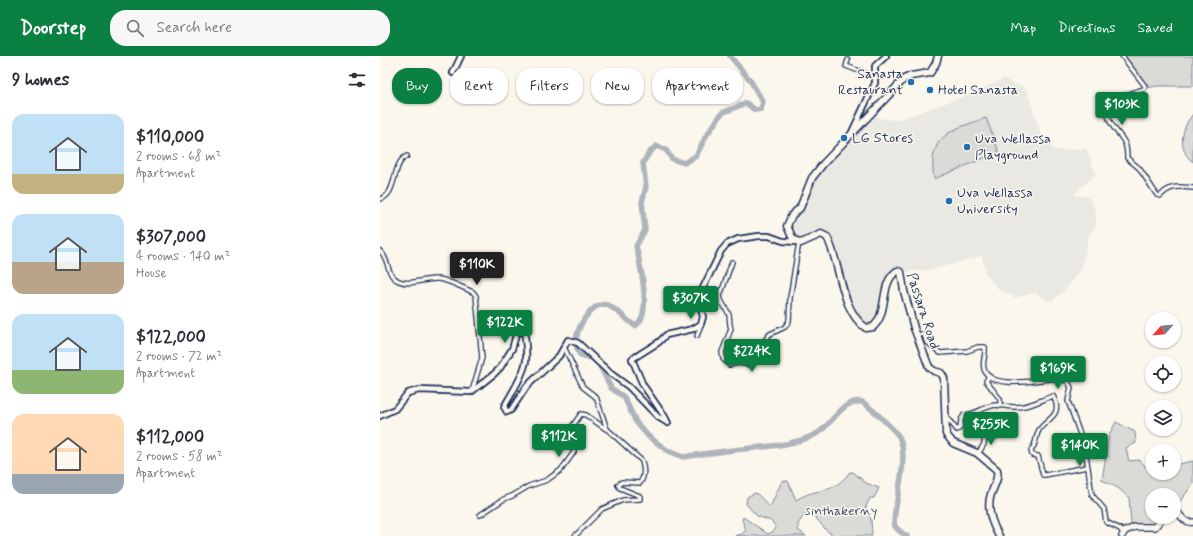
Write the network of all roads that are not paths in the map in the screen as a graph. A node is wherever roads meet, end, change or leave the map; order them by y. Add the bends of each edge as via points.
1 (461, 56) edge
2 (886, 56) edge
3 (938, 56) edge
4 (1122, 56) edge
5 (848, 60) dead end
6 (455, 68) edge
7 (867, 74) dead end
8 (849, 137) junction
9 (407, 156) dead end
10 (1193, 188) edge
11 (380, 200) edge
12 (798, 242) junction
13 (380, 251) edge
14 (732, 262) dead end
15 (701, 324) junction
16 (917, 335) junction
17 (697, 336) dead end
18 (564, 347) junction
19 (989, 376) junction
20 (471, 392) junction
21 (1000, 406) junction
22 (380, 416) edge
23 (945, 419) junction
24 (607, 429) junction
25 (985, 432) dead end
26 (978, 454) junction
27 (1087, 467) junction
28 (480, 515) dead end
29 (1181, 517) edge
30 (1193, 522) edge
31 (1157, 524) edge
32 (1123, 534) edge
33 (575, 536) edge
34 (999, 536) edge

1 - 6 street
2 - 8 street via 875,66 875,83
3 - 8 highway via 930,73 911,76 904,80
4 - 10 street via 1145,86 1144,89 1118,98 1110,104 1111,122 1127,146 1127,158 1139,168 1157,195 1160,196 1174,186
5 - 7 street via 846,66
8 - 12 highway via 812,178 800,208 788,222 789,232
9 - 11 street via 400,164 388,193
12 - 14 street via 789,321 785,327 770,334 752,365 729,365 723,359 722,352 731,328 730,316 720,296
12 - 15 street via 759,236 738,239 727,244 701,292
12 - 16 highway, Passara Road via 821,234 827,237 848,301 858,320 866,328 875,325 879,319 891,276 897,271 901,272
13 - 20 street via 386,258 391,275 399,281 440,279 473,292 476,296 482,358
15 - 17 street
15 - 18 street via 693,329 666,335 632,359 643,385 668,421 666,424 629,387 576,342 568,340
16 - 19 street via 924,334 926,341 936,352 966,351 978,346 985,348 984,369
16 - 23 highway, Passara Road via 929,367 941,373 944,378
18 - 20 street via 560,356 527,386 510,412 507,412 504,407 526,360 524,327 520,325 512,349 500,368
18 - 24 street via 583,387 596,397
19 - 21 street via 987,384 1000,399
19 - 27 street via 997,380 1025,383 1048,379 1068,381 1071,388 1068,401 1085,448
20 - 22 street via 419,390 408,393 395,409
21 - 23 street via 986,407 970,416 964,415 957,430
21 - 27 street via 1023,406 1053,396 1056,406 1053,418 1040,429 1031,450 1032,455 1039,456 1043,475
23 - 26 highway, Passara Road via 944,428 950,440
24 - 28 street via 581,414 569,431 574,452 561,470 547,480 504,499
24 - 33 street via 642,461 644,477 640,483 622,482 618,485 638,494 640,498 623,500 602,509
25 - 26 street via 984,444
26 - 34 highway, Passara Road via 998,473 989,503 992,524
27 - 32 street via 1092,494 1104,509 1106,522 1120,529
29 - 30 main road via 1184,521
31 - 32 main road via 1155,527 1128,529

